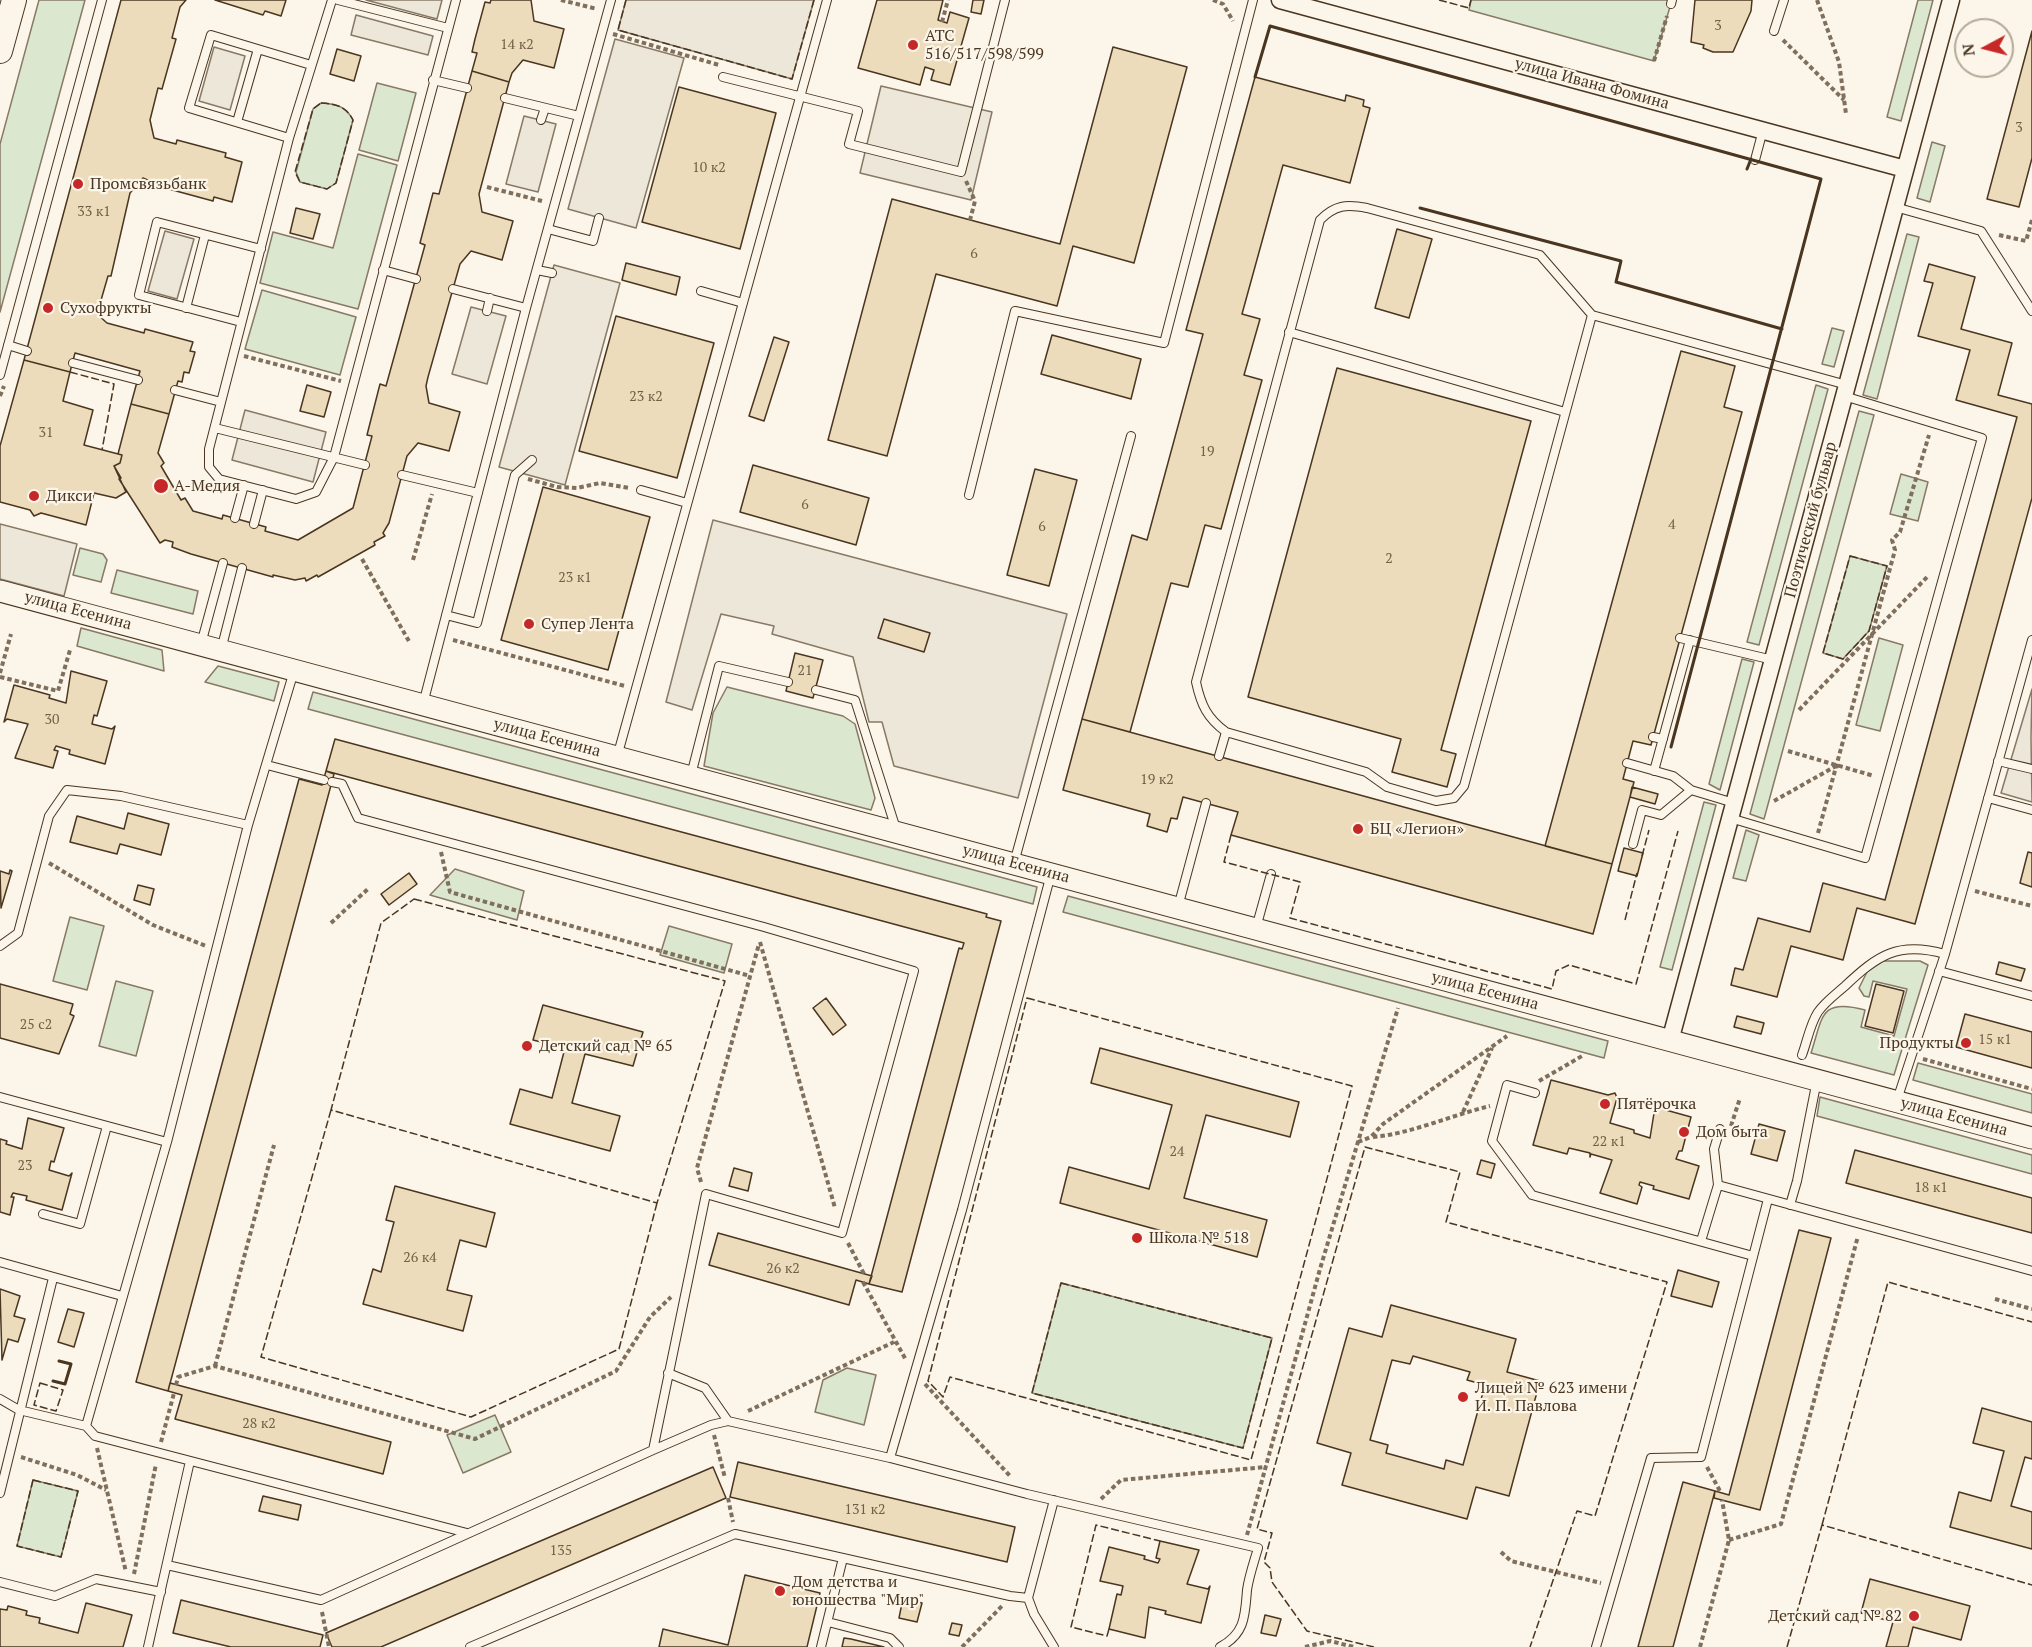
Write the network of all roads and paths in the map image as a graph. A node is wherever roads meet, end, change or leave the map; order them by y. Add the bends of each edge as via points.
1 (14, 0) edge
2 (102, 0) edge
3 (332, 0) edge
4 (338, 0) edge
5 (456, 0) edge
6 (561, 0) edge
7 (611, 0) edge
8 (826, 0) edge
9 (948, 0) edge
10 (1005, 0) edge
11 (1213, 0) edge
12 (1253, 0) edge
13 (1280, 0) edge
14 (1784, 0) edge
15 (1817, 0) edge
16 (1951, 0) edge
17 (1671, 2) edge
18 (597, 9) dead end
19 (942, 21) dead end
20 (448, 28) junction
21 (1245, 29) junction
22 (602, 31) junction
23 (1774, 31) joint
24 (258, 49) junction
25 (0, 51) edge
26 (1654, 62) dead end
27 (311, 65) junction
28 (723, 77) joint
29 (434, 80) junction
30 (467, 88) dead end
31 (800, 96) junction
32 (505, 98) dead end
33 (1844, 100) junction
34 (545, 108) junction
35 (1846, 114) dead end
36 (579, 116) junction
37 (541, 120) dead end
38 (237, 122) junction
39 (1763, 130) junction
40 (289, 138) junction
41 (1755, 160) dead end
42 (1905, 169) junction
43 (961, 172) junction
44 (487, 187) dead end
45 (546, 202) dead end
46 (1895, 207) junction
47 (599, 218) dead end
48 (970, 220) dead end
49 (2032, 220) edge
50 (548, 229) junction
51 (1981, 231) junction
52 (205, 235) junction
53 (261, 249) junction
54 (383, 270) junction
55 (537, 270) junction
56 (552, 273) dead end
57 (416, 279) dead end
58 (453, 289) dead end
59 (701, 291) dead end
60 (490, 298) junction
61 (743, 303) junction
62 (186, 308) junction
63 (526, 308) junction
64 (487, 311) dead end
65 (2032, 311) edge
66 (1592, 315) junction
67 (241, 322) junction
68 (1289, 332) junction
69 (8, 345) junction
70 (27, 351) dead end
71 (233, 353) junction
72 (73, 363) dead end
73 (0, 375) edge
74 (138, 380) dead end
75 (353, 384) junction
76 (175, 390) dead end
77 (1846, 390) junction
78 (221, 402) junction
79 (1565, 412) junction
80 (1933, 423) junction
81 (215, 428) junction
82 (1131, 436) dead end
83 (334, 457) junction
84 (532, 460) dead end
85 (364, 465) dead end
86 (402, 475) dead end
87 (515, 475) junction
88 (435, 483) junction
89 (244, 485) junction
90 (263, 490) junction
91 (641, 490) joint
92 (478, 493) junction
93 (969, 495) dead end
94 (687, 503) junction
95 (235, 518) dead end
96 (254, 524) dead end
97 (1950, 553) junction
98 (362, 558) dead end
99 (413, 560) dead end
100 (223, 563) dead end
101 (242, 568) dead end
102 (0, 591) edge
103 (446, 615) junction
104 (11, 634) dead end
105 (1872, 634) junction
106 (441, 637) junction
107 (1680, 638) dead end
108 (1690, 640) junction
109 (2032, 640) edge
110 (410, 644) dead end
111 (211, 647) junction
112 (70, 650) dead end
113 (1773, 660) junction
114 (295, 670) junction
115 (0, 675) edge
116 (788, 682) dead end
117 (635, 689) junction
118 (816, 690) dead end
119 (423, 705) junction
120 (1799, 710) dead end
121 (1226, 732) junction
122 (1653, 737) dead end
123 (1663, 739) junction
124 (1788, 752) dead end
125 (1219, 756) dead end
126 (616, 757) junction
127 (1998, 761) junction
128 (1627, 763) dead end
129 (267, 765) junction
130 (1836, 765) junction
131 (2032, 769) edge
132 (1654, 771) junction
133 (690, 777) junction
134 (1887, 780) junction
135 (1690, 790) junction
136 (1988, 798) junction
137 (1774, 801) dead end
138 (1206, 803) dead end
139 (1732, 810) junction
140 (2032, 810) edge
141 (248, 825) junction
142 (897, 832) junction
143 (439, 840) junction
144 (1633, 844) dead end
145 (1815, 845) junction
146 (38, 856) junction
147 (1014, 864) junction
148 (1051, 874) junction
149 (1271, 874) dead end
150 (369, 888) dead end
151 (1963, 888) junction
152 (2032, 906) edge
153 (1178, 907) junction
154 (331, 923) dead end
155 (764, 927) junction
156 (1256, 928) junction
157 (760, 942) junction
158 (0, 946) edge
159 (216, 950) junction
160 (1945, 954) junction
161 (1939, 971) junction
162 (750, 976) junction
163 (2032, 996) edge
164 (1398, 1008) dead end
165 (1507, 1036) dead end
166 (1670, 1041) junction
167 (1492, 1047) junction
168 (1802, 1055) dead end
169 (1582, 1056) dead end
170 (1910, 1056) junction
171 (1817, 1080) junction
172 (2032, 1089) edge
173 (1524, 1090) junction
174 (1535, 1093) dead end
175 (0, 1097) edge
176 (1740, 1098) dead end
177 (1897, 1102) junction
178 (1502, 1104) junction
179 (1462, 1112) junction
180 (107, 1126) junction
181 (1720, 1129) joint
182 (1371, 1137) junction
183 (2032, 1138) edge
184 (167, 1142) junction
185 (1358, 1142) junction
186 (274, 1145) dead end
187 (1718, 1185) junction
188 (706, 1194) junction
189 (1768, 1199) junction
190 (1790, 1205) junction
191 (43, 1214) dead end
192 (1861, 1224) junction
193 (842, 1233) junction
194 (1701, 1241) junction
195 (1753, 1256) junction
196 (0, 1262) edge
197 (2032, 1271) edge
198 (864, 1274) dead end
199 (53, 1278) junction
200 (687, 1282) junction
201 (862, 1282) dead end
202 (122, 1296) junction
203 (1995, 1299) dead end
204 (2032, 1309) edge
205 (894, 1342) junction
206 (215, 1366) junction
207 (668, 1372) junction
208 (915, 1372) junction
209 (176, 1384) dead end
210 (174, 1393) dead end
211 (0, 1400) edge
212 (19, 1410) junction
213 (728, 1421) junction
214 (711, 1425) junction
215 (86, 1426) junction
216 (95, 1436) junction
217 (653, 1450) junction
218 (8, 1453) junction
219 (159, 1453) junction
220 (1701, 1457) junction
221 (890, 1458) junction
222 (190, 1461) junction
223 (1266, 1467) junction
224 (1, 1478) edge
225 (725, 1478) dead end
226 (107, 1491) junction
227 (0, 1493) edge
228 (1721, 1493) dead end
229 (1027, 1494) junction
230 (728, 1498) dead end
231 (1054, 1500) junction
232 (1722, 1500) dead end
233 (1091, 1509) junction
234 (467, 1533) junction
235 (735, 1534) junction
236 (1729, 1540) junction
237 (1245, 1544) junction
238 (1501, 1552) dead end
239 (843, 1558) junction
240 (167, 1565) junction
241 (0, 1582) edge
242 (131, 1586) junction
243 (1613, 1586) junction
244 (161, 1592) junction
245 (1010, 1596) junction
246 (1028, 1598) junction
247 (321, 1600) junction
248 (828, 1622) junction
249 (148, 1647) edge
250 (329, 1647) edge
251 (470, 1647) edge
252 (821, 1647) edge
253 (899, 1647) edge
254 (962, 1647) edge
255 (1054, 1647) edge
256 (1220, 1647) edge
257 (1305, 1647) edge
258 (1354, 1647) edge
259 (1596, 1647) edge
260 (1700, 1647) edge

1 - 25 main road
2 - 69 lane
3 - 27 lane
4 - 20 lane
5 - 20 lane
6 - 18 path
7 - 22 lane
8 - 31 lane
9 - 19 path
10 - 43 lane
11 - 21 path via 1223,4 1236,26
12 - 21 lane
13 - 39 street, улица Ивана Фомина
14 - 23 lane
15 - 33 path via 1839,62
16 - 42 street, Поэтический бульвар
17 - 26 path
20 - 29 lane
21 - 93 lane via 1164,343 1015,311
22 - 28 path via 719,65
22 - 36 lane
23 - 33 path
24 - 27 lane
24 - 38 lane
24 - 38 lane via 210,35 189,108
27 - 40 lane
28 - 31 lane
29 - 30 lane
29 - 54 lane
31 - 43 lane via 858,111 849,144
31 - 61 lane
32 - 34 lane
33 - 35 path
34 - 36 lane
34 - 37 lane
36 - 50 lane
38 - 40 lane
39 - 41 lane
39 - 42 street, улица Ивана Фомина
40 - 53 lane
42 - 46 street, Поэтический бульвар
43 - 48 path via 975,201
44 - 45 path
46 - 51 lane
46 - 77 street, Поэтический бульвар
47 - 50 lane via 593,242
49 - 51 path via 2026,241
50 - 55 lane
51 - 65 lane
52 - 53 lane
52 - 62 lane
52 - 62 lane via 157,222 139,295
53 - 67 lane
54 - 57 lane
54 - 75 lane
55 - 56 lane
55 - 63 lane
58 - 60 lane
59 - 61 lane
60 - 63 lane
60 - 64 lane
61 - 94 lane
62 - 67 lane
63 - 92 lane
66 - 68 lane via 1540,255 1350,205 1333,208 1320,220
66 - 77 lane
66 - 79 lane
67 - 71 lane
68 - 79 lane
68 - 121 lane via 1196,682 1200,702 1211,720
69 - 70 lane
69 - 73 lane
71 - 75 path
71 - 78 lane
72 - 74 lane
75 - 83 lane
76 - 78 lane
77 - 80 lane
77 - 113 street, Поэтический бульвар
78 - 81 lane
79 - 121 lane via 1464,786 1454,798 1436,801 1387,787 1366,771
80 - 97 lane via 1982,438
80 - 105 path via 1900,532 1893,540 1895,550
81 - 83 lane
81 - 89 lane via 209,467 219,479
82 - 147 lane
83 - 85 lane
83 - 90 lane via 316,492 296,499
84 - 87 lane
86 - 88 lane
87 - 91 path via 557,487 600,483
87 - 103 lane via 477,623
88 - 92 lane
88 - 99 path
89 - 90 lane
89 - 95 lane
90 - 96 lane
91 - 94 lane
92 - 103 lane
94 - 117 lane
97 - 105 path
97 - 134 lane
98 - 110 path
100 - 111 lane
101 - 111 lane
102 - 111 street, улица Есенина
103 - 106 lane
104 - 115 path
105 - 120 path
105 - 130 path
106 - 117 path
106 - 119 lane
107 - 108 lane
108 - 113 lane
108 - 123 lane
109 - 127 lane
111 - 114 street, улица Есенина
112 - 115 path via 58,691
113 - 139 street, Поэтический бульвар
114 - 119 street, улица Есенина
114 - 129 lane
116 - 133 lane via 719,666
117 - 126 lane
118 - 142 lane via 855,700
119 - 126 street, улица Есенина
121 - 125 lane
122 - 123 lane
123 - 132 lane
124 - 130 path
126 - 133 street, улица Есенина
127 - 131 lane
127 - 136 lane
128 - 132 lane
129 - 141 lane
129 - 143 lane via 342,784 358,818
130 - 134 path
130 - 137 path
130 - 145 path
132 - 135 lane via 1673,776
133 - 142 street, улица Есенина
134 - 145 lane via 1865,858
135 - 139 lane
135 - 144 lane via 1661,815 1642,810
136 - 140 lane
136 - 151 lane
138 - 153 lane
139 - 145 lane
139 - 166 street, Поэтический бульвар
141 - 146 lane via 121,796 67,790 49,816
141 - 159 lane
142 - 147 street, улица Есенина
143 - 155 lane
143 - 162 path via 450,892
146 - 158 lane via 18,933
146 - 159 path via 153,925
147 - 148 street, улица Есенина
148 - 153 street, улица Есенина
148 - 208 lane
149 - 156 lane
150 - 154 path
151 - 152 path
151 - 160 lane
153 - 156 street, улица Есенина
155 - 157 path
155 - 193 lane via 914,970
156 - 166 street, улица Есенина
157 - 162 path
157 - 193 path
159 - 184 lane
160 - 161 lane
160 - 168 lane via 1932,950 1897,951 1871,961 1817,1013
161 - 163 lane
161 - 170 lane
162 - 188 path via 697,1168
164 - 185 path
165 - 167 path
166 - 171 street, улица Есенина
167 - 179 path
167 - 182 path via 1383,1124
169 - 173 path
170 - 172 path
170 - 177 lane
171 - 177 street, улица Есенина
171 - 190 lane
173 - 174 lane
173 - 178 lane via 1507,1085
175 - 180 lane
176 - 181 path via 1733,1125
177 - 183 street, улица Есенина
178 - 179 path
178 - 194 lane via 1492,1142 1532,1195
179 - 182 path via 1387,1136
180 - 184 lane
180 - 191 lane via 80,1224
181 - 187 lane via 1714,1149
182 - 185 path
184 - 202 lane
185 - 223 path
186 - 206 path
187 - 189 lane
187 - 194 lane
188 - 193 lane
188 - 200 lane
189 - 190 lane
189 - 195 lane
190 - 192 lane
192 - 197 lane
192 - 236 path via 1781,1524
193 - 198 path
194 - 195 lane
195 - 220 lane
196 - 199 lane
199 - 202 lane
199 - 212 lane
200 - 206 path via 650,1317 616,1371 475,1439
200 - 207 lane
201 - 205 path
202 - 215 lane
203 - 204 path
205 - 208 path
205 - 213 path
206 - 209 path via 178,1377
207 - 213 lane via 705,1388
207 - 217 lane
208 - 221 lane
208 - 229 path
210 - 219 path
211 - 212 lane
212 - 215 lane
212 - 218 lane
213 - 214 lane
213 - 221 lane
214 - 217 lane
214 - 225 path
215 - 216 lane
216 - 219 lane
216 - 226 path
217 - 234 lane
218 - 224 lane
218 - 226 path via 77,1475
219 - 222 lane
219 - 242 path
220 - 228 path
220 - 243 lane via 1650,1458
221 - 229 lane
222 - 234 lane
222 - 240 lane
223 - 233 path via 1121,1480
223 - 237 path
224 - 227 lane
226 - 242 path
229 - 231 lane
230 - 235 path
231 - 233 lane
231 - 246 lane
232 - 236 path
233 - 237 lane
234 - 247 lane
235 - 239 lane
235 - 251 lane
236 - 260 path
237 - 256 lane via 1258,1548 1247,1590 1248,1606 1235,1638
238 - 243 path via 1511,1561
239 - 245 lane
239 - 248 lane
240 - 244 lane
240 - 247 lane
241 - 242 lane via 55,1596 96,1579
242 - 244 lane
243 - 259 lane
244 - 249 lane
245 - 246 lane
245 - 254 path
246 - 255 lane
247 - 250 path
248 - 252 lane
248 - 253 lane via 890,1638
257 - 258 path via 1330,1641

